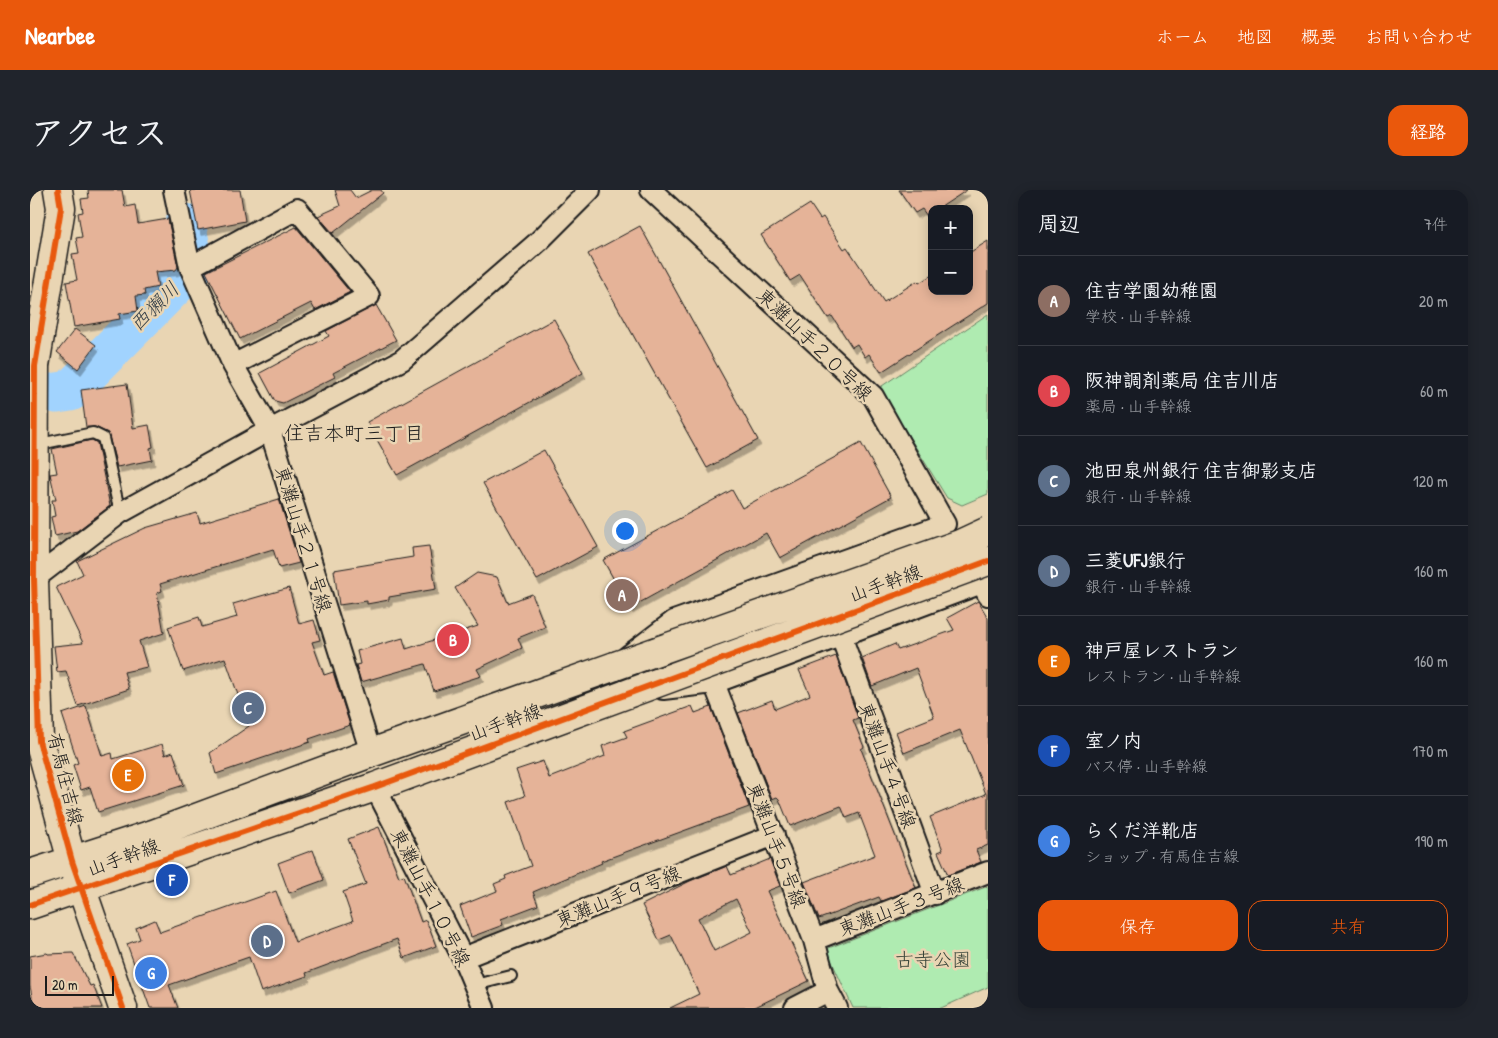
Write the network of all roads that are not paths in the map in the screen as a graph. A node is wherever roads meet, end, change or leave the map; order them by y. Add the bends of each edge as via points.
1 (58, 190) edge
2 (174, 190) edge
3 (590, 190) edge
4 (651, 190) edge
5 (190, 267) junction
6 (233, 365) junction
7 (270, 430) junction
8 (34, 445) junction
9 (120, 513) junction
10 (988, 531) edge
11 (34, 579) junction
12 (986, 580) edge
13 (841, 636) junction
14 (615, 666) junction
15 (714, 683) junction
16 (627, 694) junction
17 (34, 740) edge
18 (371, 753) junction
19 (375, 787) junction
20 (774, 835) junction
21 (72, 861) junction
22 (988, 872) edge
23 (30, 874) edge
24 (81, 888) junction
25 (935, 894) junction
26 (30, 905) edge
27 (814, 940) junction
28 (463, 958) junction
29 (511, 976) dead end
30 (474, 985) junction
31 (832, 999) edge
32 (122, 1008) edge
33 (484, 1008) edge
34 (795, 1008) edge

1 - 8 street, 有馬住吉線 via 61,208 35,366
2 - 5 street, 東灘山手２１号線
3 - 7 street via 538,242 402,360
4 - 14 street, 東灘山手２０号線 via 873,396 945,524 674,621
5 - 6 street, 東灘山手２１号線
5 - 6 street via 297,209 369,296
6 - 7 street, 東灘山手２１号線
7 - 9 street
7 - 18 street, 東灘山手２１号線
8 - 9 lane via 92,433 102,438
8 - 11 street, 有馬住吉線
9 - 11 street
10 - 14 street, 山手幹線, bridge
11 - 17 street, 有馬住吉線
12 - 13 street
12 - 16 street, 山手幹線, bridge
13 - 15 street
13 - 25 street, 東灘山手４号線
14 - 18 street, 山手幹線
15 - 16 street
15 - 20 street, 東灘山手５号線
16 - 19 street, 山手幹線
17 - 21 street, 有馬住吉線
18 - 21 street, 山手幹線
19 - 24 street, 山手幹線
19 - 28 street, 東灘山手１０号線
20 - 27 street, 東灘山手５号線
20 - 28 street, 東灘山手９号線
21 - 23 street, 山手幹線
21 - 24 street, 有馬住吉線
22 - 25 street, 東灘山手３号線
24 - 26 street, 山手幹線
24 - 32 street, 有馬住吉線
25 - 27 street, 東灘山手３号線
27 - 31 street, 東灘山手５号線
28 - 30 street, 東灘山手１０号線
29 - 30 lane
30 - 33 street, 東灘山手１０号線
31 - 34 street

